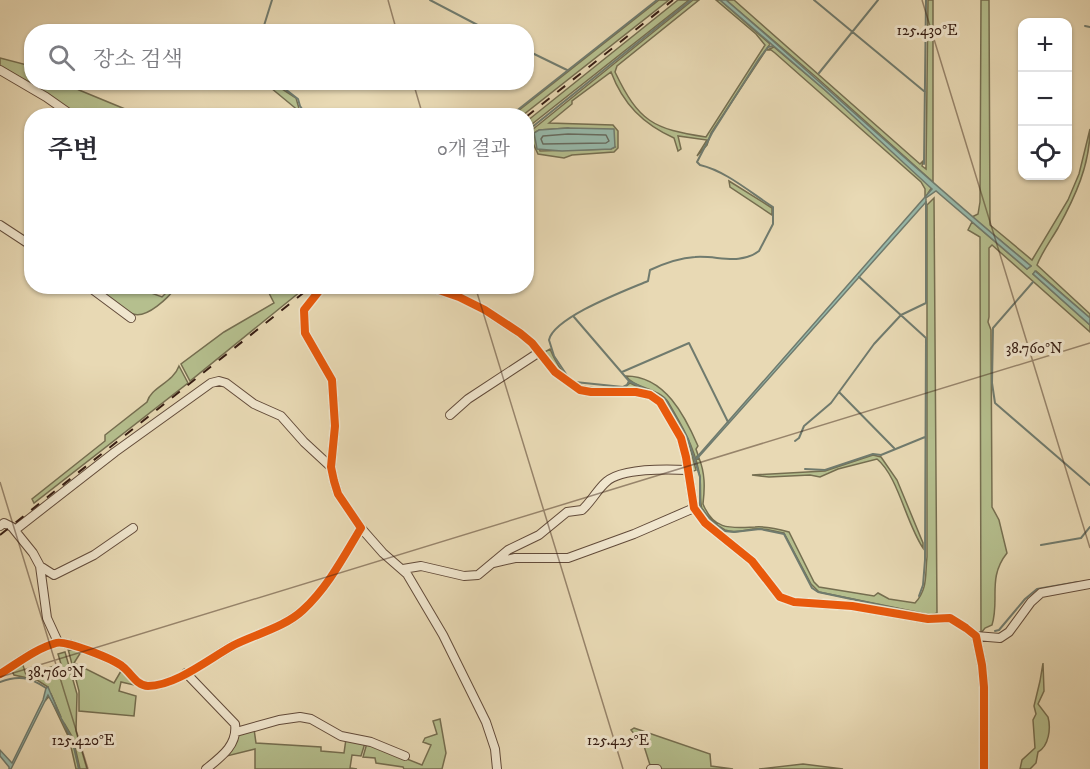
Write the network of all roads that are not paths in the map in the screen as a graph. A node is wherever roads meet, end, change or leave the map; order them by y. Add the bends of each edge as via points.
1 (0, 70) edge
2 (24, 84) edge
3 (34, 90) edge
4 (62, 108) edge
5 (0, 225) edge
6 (24, 241) edge
7 (99, 294) edge
8 (317, 294) edge
9 (450, 294) edge
10 (131, 318) dead end
11 (538, 353) junction
12 (450, 416) dead end
13 (331, 467) junction
14 (688, 470) junction
15 (694, 508) junction
16 (0, 526) edge
17 (133, 528) dead end
18 (361, 528) junction
19 (15, 530) junction
20 (492, 563) junction
21 (40, 566) junction
22 (403, 569) junction
23 (1090, 584) edge
24 (976, 636) junction
25 (58, 642) junction
26 (186, 673) junction
27 (0, 674) edge
28 (236, 732) junction
29 (405, 756) dead end
30 (206, 769) edge
31 (497, 769) edge
32 (651, 769) edge
33 (657, 769) edge
34 (984, 769) edge

1 - 2 street
3 - 4 street
5 - 6 street
7 - 10 street
8 - 13 street via 304,310 303,321 305,333 332,380
9 - 11 street via 520,333
11 - 12 street via 468,399
11 - 14 street via 555,372 580,390 636,392 660,402 681,438
13 - 18 street via 338,494
13 - 19 street via 281,416 219,381 115,452
14 - 15 street
14 - 20 street via 661,468 613,477 582,510 567,512
15 - 20 street via 568,558 515,558
15 - 24 street via 712,529 752,561 780,597 928,619 951,618
16 - 19 street via 4,523
17 - 21 street via 94,555 54,575
18 - 22 street
18 - 26 street via 302,612
19 - 21 street
20 - 22 street via 472,577 421,566
21 - 25 street via 47,618
22 - 31 street via 443,635 486,722
23 - 24 street via 1041,592 1009,632 1000,638
24 - 34 street via 984,687
25 - 26 street via 107,657 145,686
25 - 27 street
26 - 28 street via 229,716
28 - 29 street via 300,717 341,736 371,742
28 - 30 street via 225,753
32 - 33 street

